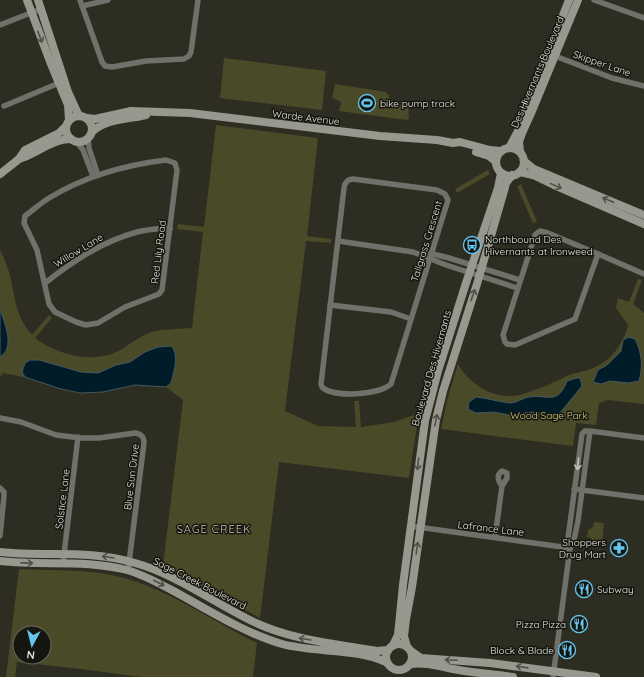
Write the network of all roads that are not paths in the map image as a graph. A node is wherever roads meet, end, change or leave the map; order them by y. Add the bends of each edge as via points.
1 (27, 0) edge
2 (38, 0) edge
3 (80, 0) edge
4 (108, 0) edge
5 (198, 0) edge
6 (569, 0) edge
7 (578, 0) edge
8 (594, 0) edge
9 (82, 6) junction
10 (41, 9) junction
11 (31, 12) junction
12 (644, 18) edge
13 (0, 26) edge
14 (555, 56) junction
15 (59, 83) junction
16 (644, 86) edge
17 (4, 106) dead end
18 (157, 112) junction
19 (83, 117) junction
20 (68, 123) junction
21 (90, 135) junction
22 (74, 141) junction
23 (453, 143) junction
24 (505, 149) junction
25 (520, 151) junction
26 (19, 159) junction
27 (524, 161) junction
28 (496, 162) junction
29 (501, 173) junction
30 (0, 174) edge
31 (516, 174) junction
32 (96, 176) junction
33 (644, 215) edge
34 (644, 224) edge
35 (170, 229) junction
36 (338, 241) junction
37 (598, 254) junction
38 (431, 256) junction
39 (470, 269) junction
40 (480, 272) junction
41 (644, 274) edge
42 (520, 280) junction
43 (45, 283) junction
44 (517, 288) junction
45 (330, 305) junction
46 (411, 318) junction
47 (0, 418) edge
48 (590, 431) junction
49 (78, 437) junction
50 (644, 438) edge
51 (502, 486) dead end
52 (0, 488) edge
53 (574, 489) junction
54 (583, 490) junction
55 (644, 498) edge
56 (410, 526) junction
57 (420, 528) junction
58 (0, 536) edge
59 (495, 537) junction
60 (570, 548) junction
61 (0, 552) edge
62 (65, 553) junction
63 (0, 561) edge
64 (130, 562) junction
65 (64, 563) junction
66 (128, 571) junction
67 (390, 647) junction
68 (409, 649) junction
69 (389, 665) junction
70 (407, 667) junction
71 (554, 674) edge
72 (392, 677) edge
73 (400, 677) edge
74 (513, 677) edge
75 (596, 677) edge

1 - 11 street
2 - 10 street
3 - 9 street
4 - 9 street
5 - 9 street via 189,56 184,59 146,61 112,67 105,66 102,62
6 - 24 street, Des Hivernants Boulevard via 517,135
7 - 14 street, Des Hivernants Boulevard
8 - 12 street
10 - 11 street
10 - 19 street via 68,92
11 - 13 street
11 -> 15 street
14 - 16 street, Skipper Lane via 612,78
14 - 25 street, Des Hivernants Boulevard via 522,133
15 - 17 street
15 - 20 street via 68,105
18 - 19 street, Warde Avenue via 131,111 95,119
18 - 21 street, Warde Avenue via 105,124 97,127
18 - 23 street, Warde Avenue via 190,113
19 - 20 street via 74,117
19 - 21 street via 91,123
20 - 22 street via 67,135
20 - 26 street via 59,133 25,150
21 - 22 street via 85,141
21 - 32 street via 89,149
22 - 26 street via 63,140 53,143
22 - 32 street via 83,150
23 - 24 street, Warde Avenue via 460,142 490,150
23 - 28 street, Warde Avenue via 489,156
24 - 25 street via 514,148
24 - 28 street via 496,158
25 - 27 street
26 - 30 street
27 - 31 street via 523,167
33 -> 27 street via 534,169
28 - 29 street
29 - 31 street via 508,176
29 - 39 street, Boulevard Des Hivernants
31 -> 34 street via 533,175
31 - 40 street, Boulevard Des Hivernants via 506,183
32 - 35 street, Red Lily Road via 150,162 166,160 174,163 177,170
32 - 43 street, Red Lily Road via 48,198 25,216 24,223 37,250
35 - 43 street, Willow Lane via 143,231 98,246
35 - 43 street, Red Lily Road via 162,290 159,294 125,307 98,323 86,325 55,312 49,304
36 - 38 street
36 - 38 street, Tallgrass Crescent via 344,188 348,180 428,188 445,194 448,200
36 - 45 street, Tallgrass Crescent
37 - 41 street
37 - 42 street via 548,232 540,231 534,235
37 - 44 street via 575,320 514,345 507,344 503,335
38 - 39 street
38 - 46 street, Tallgrass Crescent
39 - 40 street
39 - 40 street
39 -> 56 street, Boulevard Des Hivernants via 425,421
40 - 42 street
40 - 44 street
57 -> 40 street, Boulevard Des Hivernants via 437,413
42 - 44 street
45 - 46 street via 391,312
45 - 46 street, Tallgrass Crescent via 321,384 324,390 335,392 360,394 391,384
47 - 49 street, Blue Sun Drive via 56,434
48 - 50 street
48 -> 53 street via 583,433 581,439
48 - 54 street
49 - 62 street, Solstice Lane
49 - 64 street, Blue Sun Drive via 99,438 135,433 140,434 144,440
51 - 59 street
52 - 58 street via 4,496
53 - 54 street
53 - 60 street via 568,538
54 - 55 street
54 - 60 street via 574,540
56 - 57 street, Lafrance Lane
56 - 67 street, Boulevard Des Hivernants via 398,635
57 - 59 street, Lafrance Lane
68 -> 57 street, Boulevard Des Hivernants via 404,636
59 - 60 street, Lafrance Lane
60 - 71 street
61 - 62 street, Sage Creek Boulevard
64 -> 62 street, Sage Creek Boulevard
62 - 65 street, Solstice Lane
63 -> 65 street, Sage Creek Boulevard
64 - 66 street, Blue Sun Drive
67 -> 64 street, Sage Creek Boulevard via 377,651 298,638 270,629 184,584 148,567
65 - 66 street, Sage Creek Boulevard
66 -> 69 street, Sage Creek Boulevard via 161,584 267,639 296,647 376,657
67 - 68 street via 399,644
67 - 69 street via 385,657
68 - 70 street via 412,659
71 -> 68 street via 490,663 421,658
69 - 70 street via 396,670
69 - 72 street
70 - 73 street
70 - 74 street via 420,663 433,664
71 - 75 street

